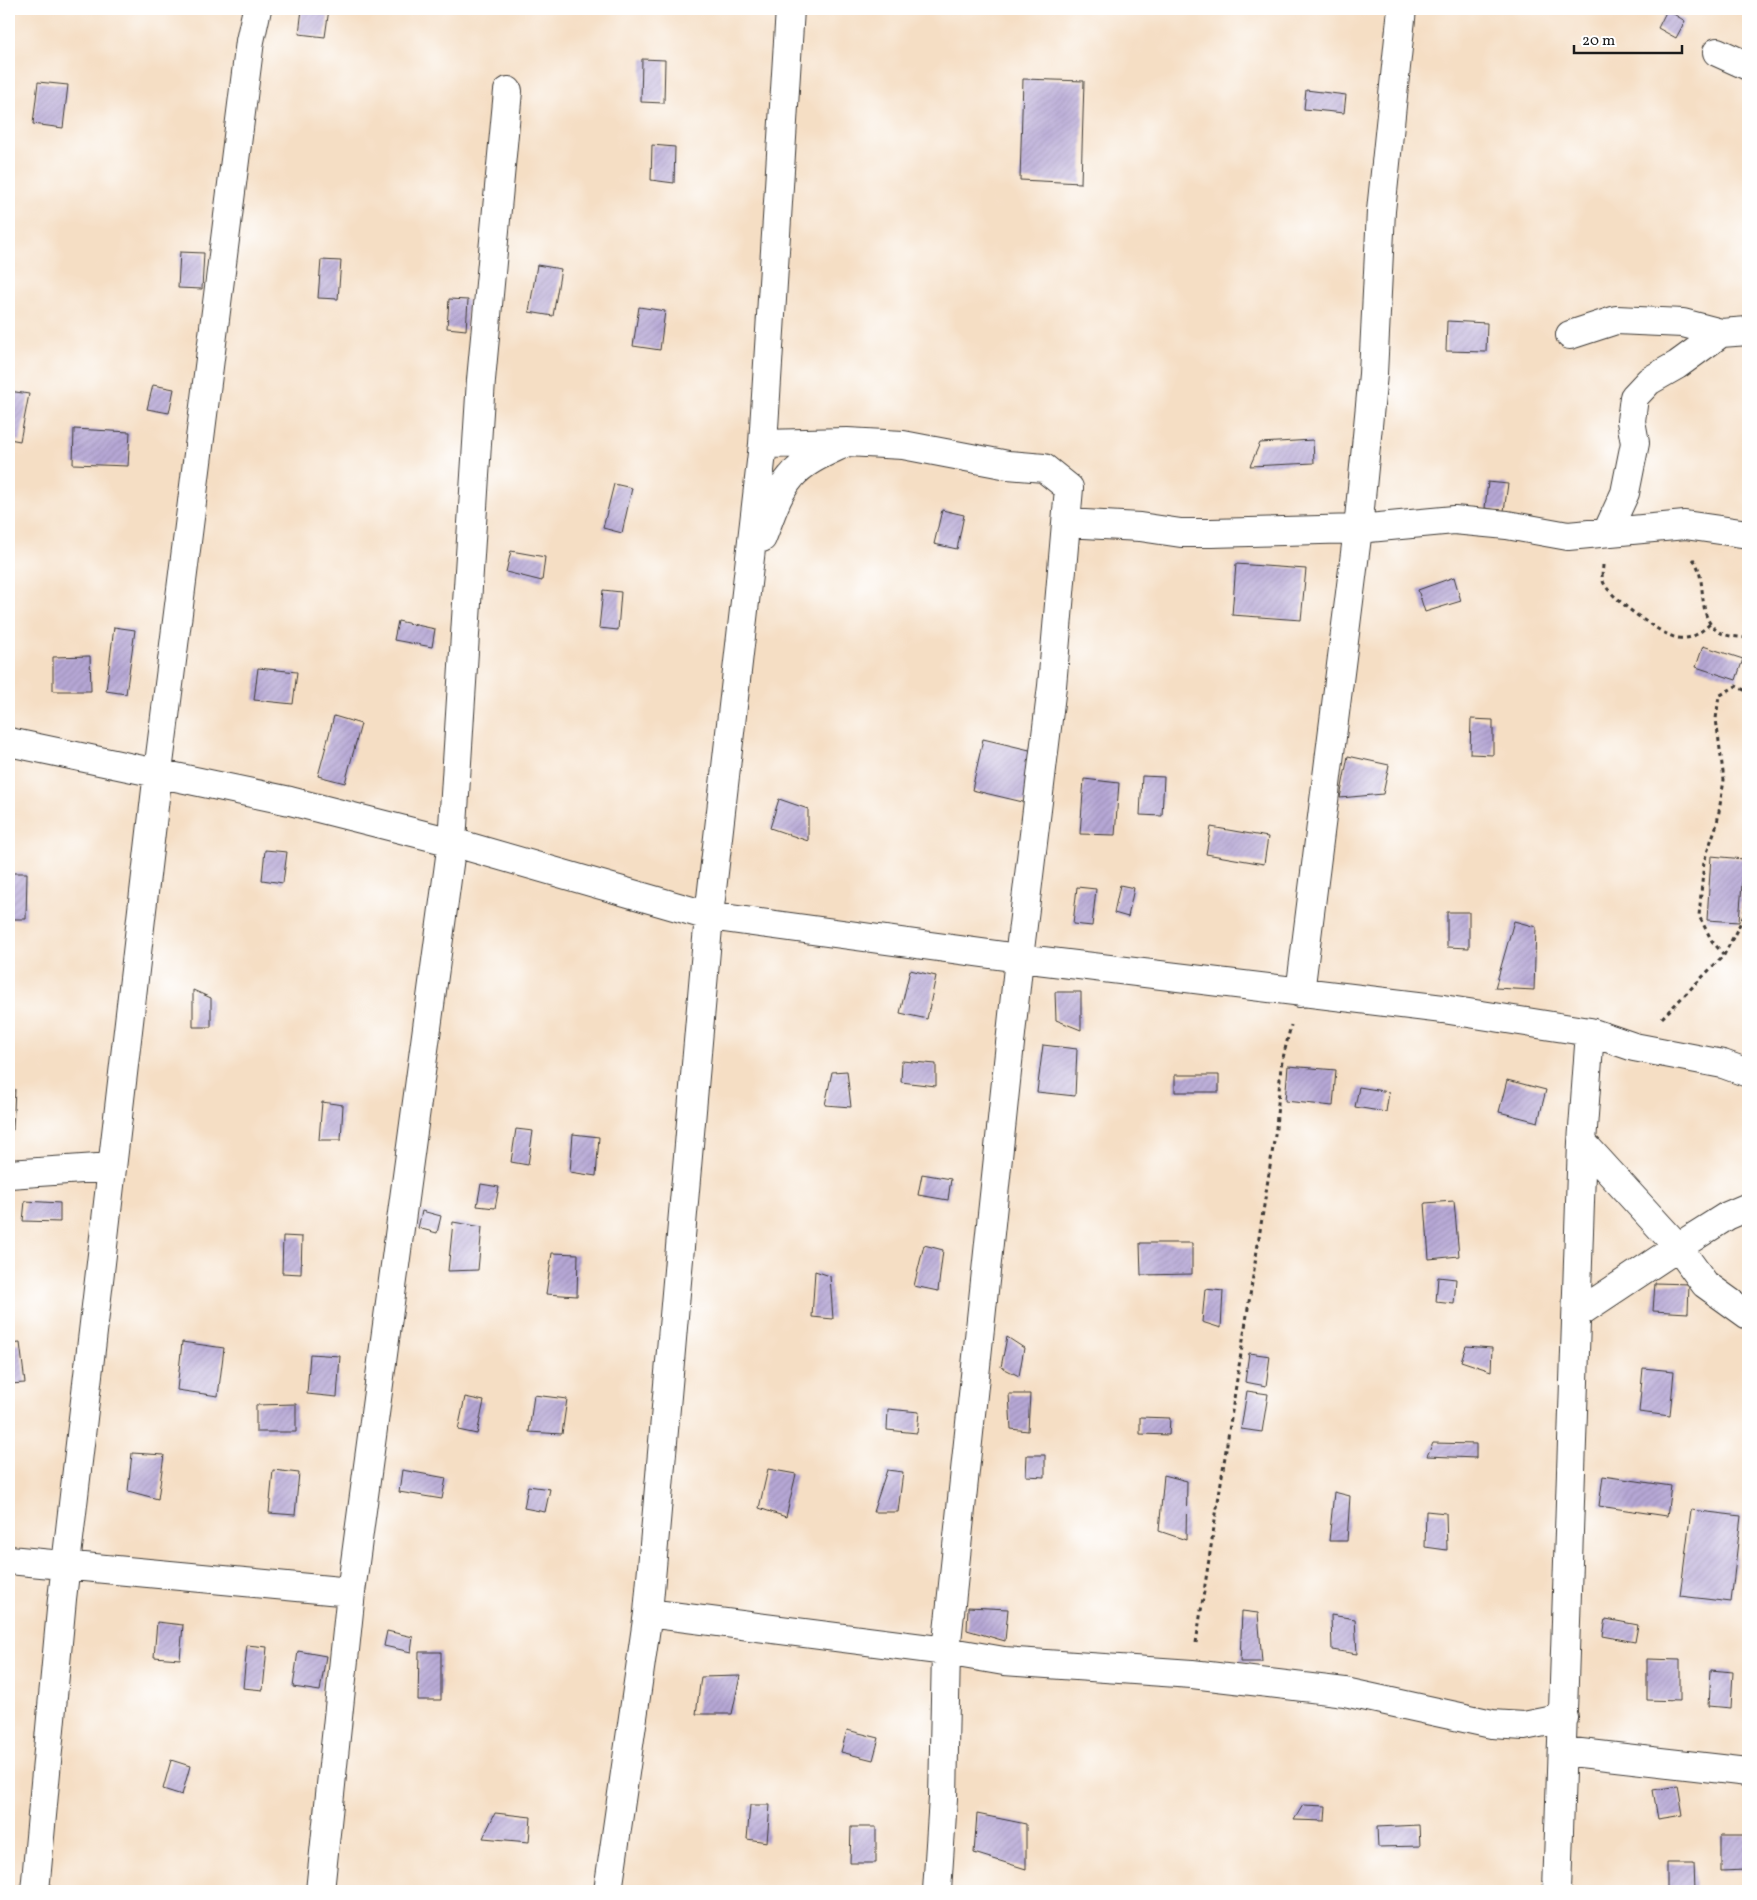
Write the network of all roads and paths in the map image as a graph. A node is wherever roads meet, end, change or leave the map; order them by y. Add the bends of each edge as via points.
1 (257, 9) edge
2 (790, 9) edge
3 (1402, 9) edge
4 (1717, 52) dead end
5 (1748, 66) edge
6 (508, 91) dead end
7 (1748, 331) edge
8 (1721, 333) junction
9 (1570, 336) dead end
10 (846, 442) junction
11 (763, 444) junction
12 (1066, 523) junction
13 (1685, 525) junction
14 (1358, 529) junction
15 (1607, 532) junction
16 (1748, 534) edge
17 (750, 568) junction
18 (1711, 623) junction
19 (1748, 638) edge
20 (1748, 692) edge
21 (9, 742) edge
22 (158, 772) junction
23 (452, 842) junction
24 (1748, 900) edge
25 (709, 916) junction
26 (1724, 955) junction
27 (1019, 958) junction
28 (1300, 992) junction
29 (1590, 1032) junction
30 (1634, 1047) junction
31 (1748, 1073) edge
32 (1582, 1142) junction
33 (112, 1168) junction
34 (9, 1174) edge
35 (1748, 1207) edge
36 (1678, 1246) junction
37 (1577, 1314) junction
38 (1748, 1315) edge
39 (9, 1560) edge
40 (66, 1564) junction
41 (351, 1592) junction
42 (648, 1613) junction
43 (946, 1651) junction
44 (1192, 1674) junction
45 (1564, 1718) junction
46 (1563, 1751) junction
47 (1748, 1772) edge
48 (35, 1891) edge
49 (320, 1891) edge
50 (608, 1891) edge
51 (937, 1891) edge
52 (1558, 1891) edge

1 - 22 street via 250,42
2 - 11 street
3 - 14 street via 1381,211 1372,374
4 - 5 street
6 - 23 street via 481,380
7 - 8 street
8 - 9 street via 1683,323 1616,320
8 - 15 street via 1677,366 1649,381 1634,396 1631,421 1635,443 1625,493
10 - 11 street
10 - 12 street via 903,446 1008,465 1044,468 1069,488
10 - 17 street via 810,461 791,476
11 - 17 street
12 - 14 street via 1181,533
12 - 27 street via 1052,686
13 - 15 street
13 - 16 street
13 - 18 path via 1681,538 1685,550 1699,567 1704,608
14 - 15 street via 1454,520 1508,525 1568,536
14 - 28 street
15 - 18 path via 1603,581 1616,598 1673,637 1695,637
17 - 25 street
18 - 19 path via 1720,633
20 - 26 path via 1736,686 1718,696 1716,719 1724,780 1717,824 1704,861 1699,916 1712,941
21 - 22 street
22 - 23 street
22 - 33 street
23 - 25 street
23 - 41 street
24 - 26 path via 1743,918
25 - 27 street
25 - 42 street
26 - 30 path
27 - 28 street
27 - 43 street
28 - 29 street via 1443,1009
28 - 44 path via 1281,1066 1276,1128
29 - 30 street
29 - 32 street
30 - 31 street via 1723,1064
32 - 36 street
32 - 37 street
33 - 34 street
33 - 40 street
35 - 36 street
36 - 37 street
36 - 38 street via 1705,1284
37 - 45 street
39 - 40 street
40 - 41 street
40 - 48 street
41 - 49 street
42 - 43 street
42 - 50 street
43 - 44 street via 1004,1661
43 - 51 street
44 - 45 street via 1345,1692 1492,1724 1524,1726
45 - 46 street
46 - 47 street
46 - 52 street

